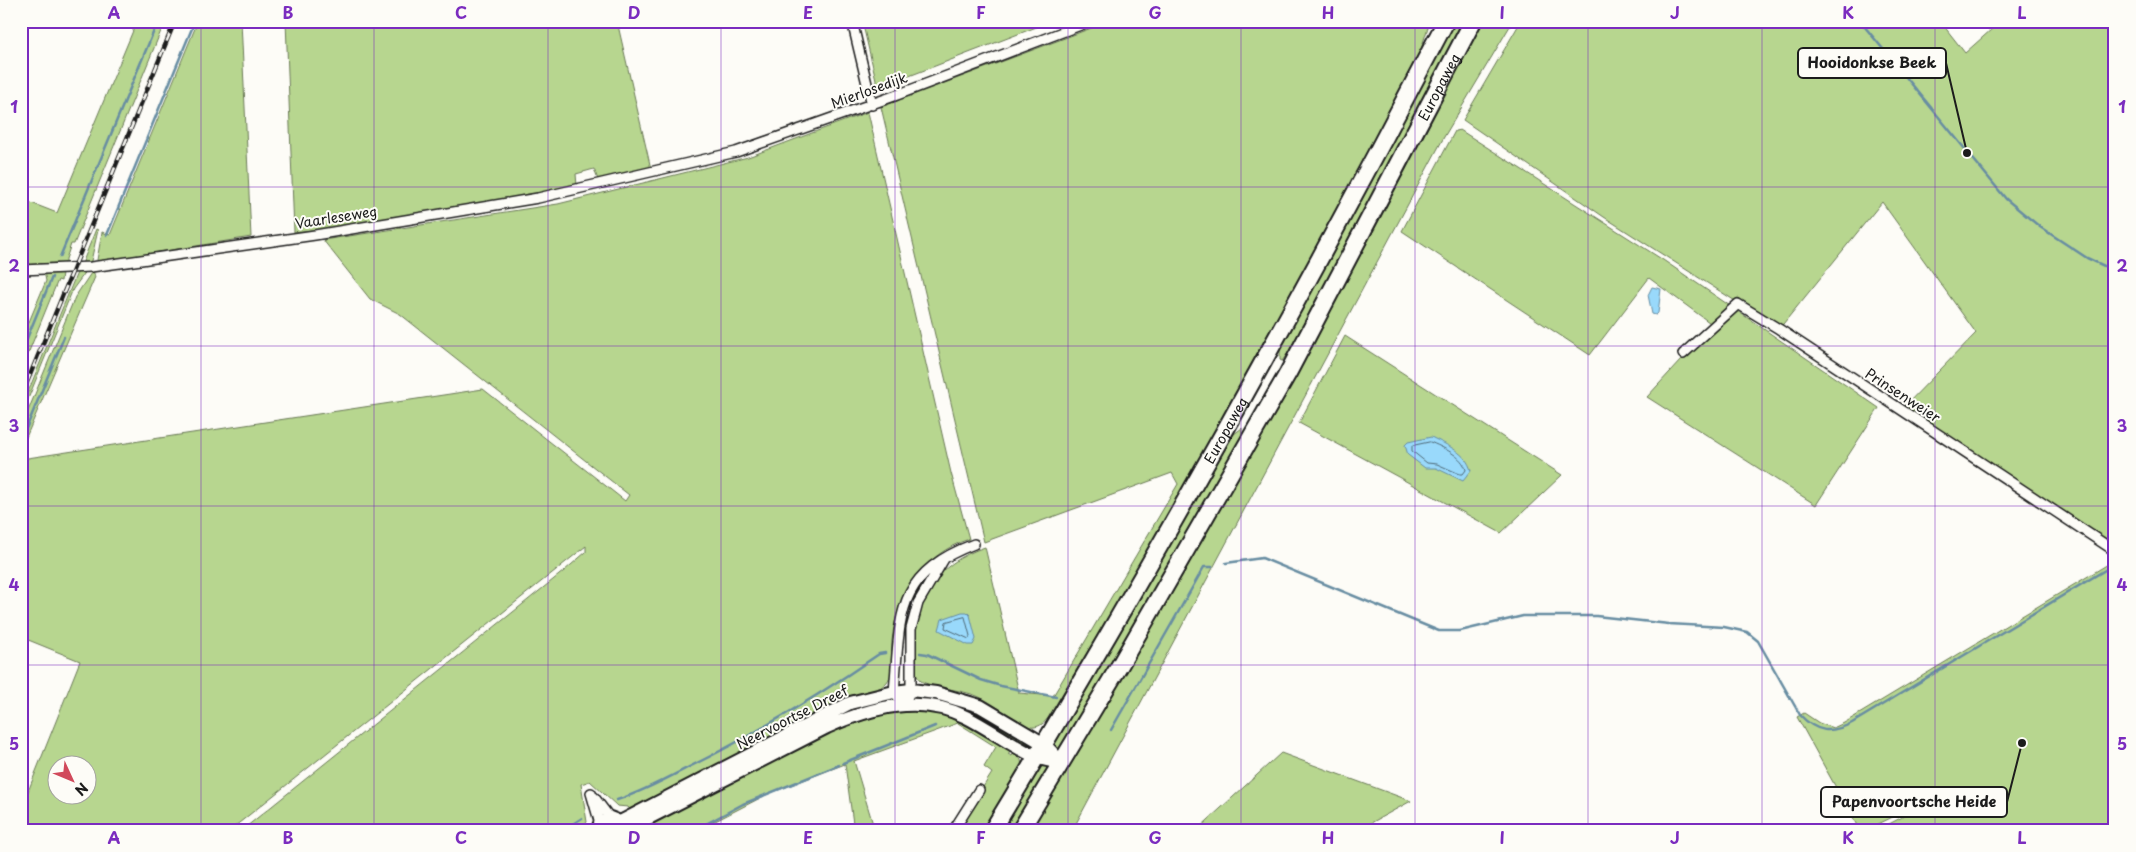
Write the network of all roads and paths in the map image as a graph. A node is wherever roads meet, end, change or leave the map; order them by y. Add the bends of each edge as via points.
1 (852, 21) edge
2 (1091, 21) edge
3 (1432, 21) edge
4 (1446, 21) edge
5 (1473, 21) edge
6 (1426, 59) junction
7 (872, 104) junction
8 (653, 172) joint
9 (21, 270) edge
10 (1683, 354) dead end
11 (974, 544) dead end
12 (2115, 551) edge
13 (944, 559) junction
14 (911, 690) junction
15 (894, 692) junction
16 (904, 704) junction
17 (1040, 751) junction
18 (1062, 763) junction
19 (979, 790) dead end
20 (613, 826) edge
21 (953, 831) edge
22 (992, 831) edge
23 (1020, 831) edge

1 - 7 street
2 - 7 street, Mierlosedijk
3 - 6 highway
4 - 6 highway, Europaweg
5 - 18 highway, Europaweg via 1288,373
6 - 17 highway, Europaweg via 1314,272 1206,466
7 - 8 street, Mierlosedijk via 736,152
8 - 9 street, Vaarleseweg via 538,198 315,235 91,267
10 - 12 street, Prinsenweier via 1738,304
11 - 13 street
13 - 14 street via 918,603 911,629
13 - 15 street via 926,570 907,597 900,621
14 - 15 street, Neervoortse Dreef
14 - 16 street
14 - 17 street, Neervoortse Dreef via 948,696 980,706
15 - 16 street
15 - 20 street, Neervoortse Dreef via 850,703
16 - 17 street, Neervoortse Dreef via 931,706 966,717
16 - 20 street, Neervoortse Dreef via 876,709 827,727
17 - 18 street, Neervoortse Dreef
17 - 22 highway, Europaweg
18 - 23 highway, Europaweg
19 - 21 street

